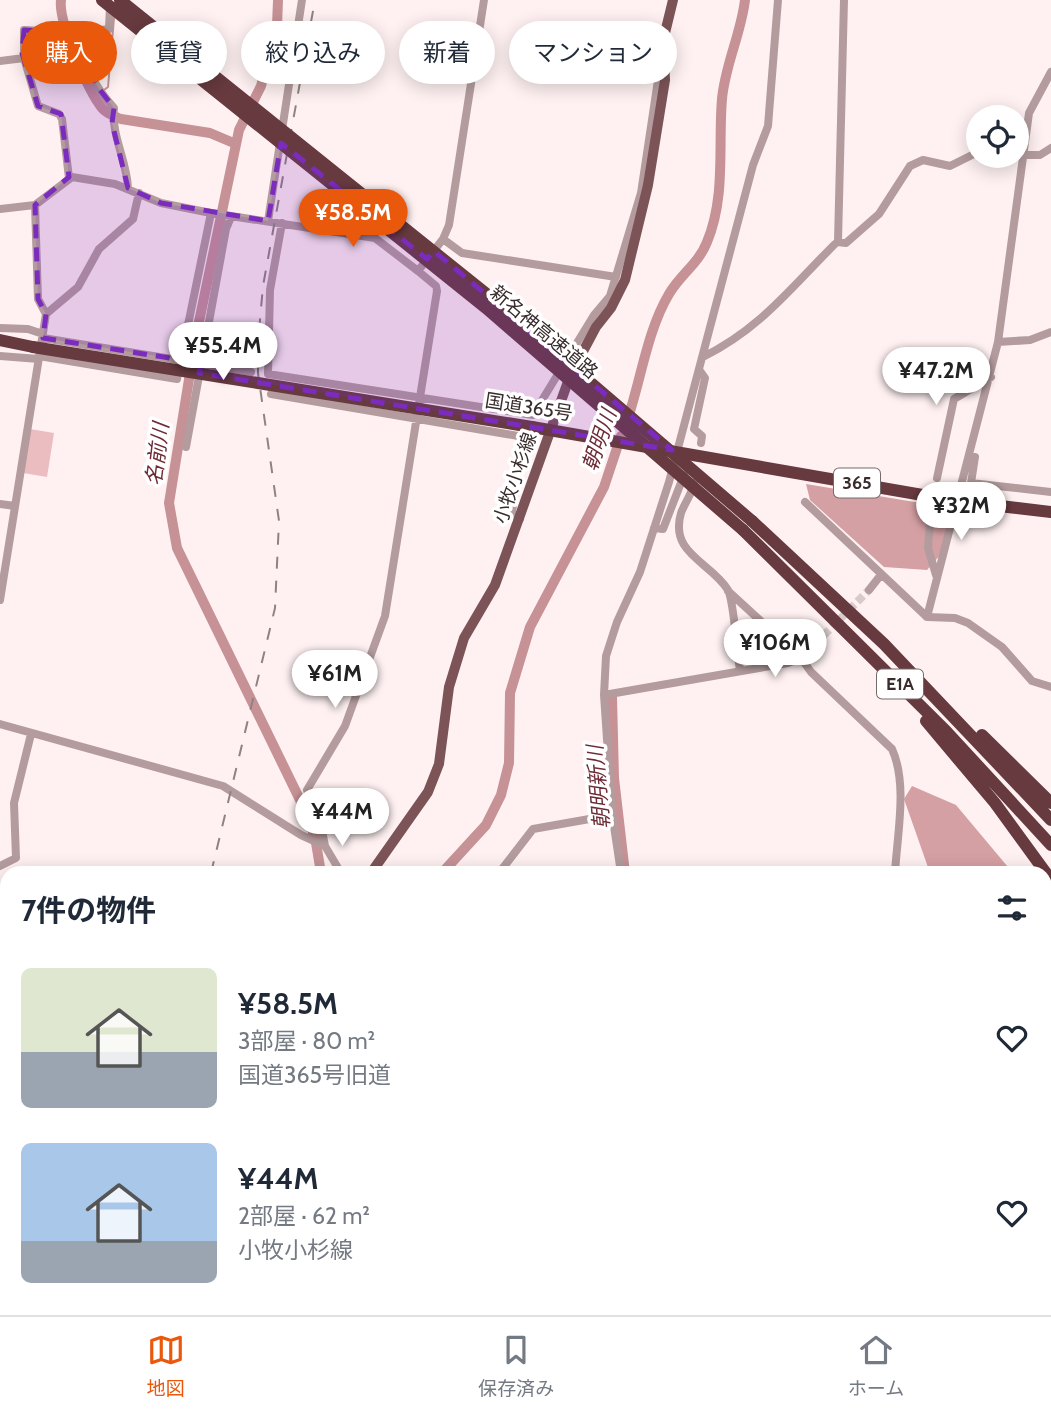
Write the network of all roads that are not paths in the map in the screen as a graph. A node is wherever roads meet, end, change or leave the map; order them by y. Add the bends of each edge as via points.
1 (102, 0) edge
2 (111, 0) edge
3 (120, 0) edge
4 (302, 0) edge
5 (484, 0) edge
6 (673, 0) edge
7 (778, 0) edge
8 (845, 0) edge
9 (109, 21) edge
10 (669, 21) edge
11 (21, 58) edge
12 (0, 61) edge
13 (1051, 72) edge
14 (32, 84) edge
15 (98, 84) edge
16 (658, 84) edge
17 (664, 84) edge
18 (1029, 113) edge
19 (1051, 148) edge
20 (1029, 156) edge
21 (966, 158) edge
22 (1019, 168) edge
23 (69, 178) junction
24 (128, 188) junction
25 (139, 193) junction
26 (35, 205) junction
27 (0, 209) edge
28 (211, 214) junction
29 (230, 216) junction
30 (268, 221) junction
31 (282, 223) junction
32 (443, 239) junction
33 (837, 242) junction
34 (418, 271) junction
35 (617, 278) junction
36 (46, 314) junction
37 (0, 328) edge
38 (1051, 332) edge
39 (0, 340) edge
40 (998, 342) junction
41 (39, 347) junction
42 (0, 356) edge
43 (703, 356) junction
44 (182, 360) junction
45 (199, 362) junction
46 (700, 371) junction
47 (251, 372) dead end
48 (991, 377) junction
49 (271, 394) dead end
50 (419, 399) junction
51 (417, 418) junction
52 (557, 431) junction
53 (701, 443) dead end
54 (186, 447) dead end
55 (678, 451) junction
56 (975, 457) dead end
57 (937, 478) dead end
58 (1051, 492) edge
59 (957, 501) junction
60 (805, 502) dead end
61 (0, 504) edge
62 (15, 506) junction
63 (931, 509) dead end
64 (1051, 512) edge
65 (520, 519) junction
66 (747, 526) junction
67 (654, 528) junction
68 (936, 575) junction
69 (880, 576) junction
70 (805, 589) junction
71 (869, 590) tunnel mouth
72 (728, 591) junction
73 (0, 600) edge
74 (927, 617) junction
75 (815, 644) tunnel mouth
76 (884, 644) junction
77 (802, 658) junction
78 (740, 670) junction
79 (1051, 687) edge
80 (604, 695) junction
81 (0, 724) edge
82 (31, 734) junction
83 (1051, 803) edge
84 (612, 815) junction
85 (1051, 820) edge
86 (1051, 845) edge
87 (323, 846) junction
88 (0, 866) edge
89 (336, 866) edge
90 (376, 866) edge
91 (504, 866) edge
92 (620, 866) edge
93 (895, 866) edge
94 (1041, 866) edge

1 - 66 highway, 新名神高速道路 / E1A, bridge via 486,307
2 - 9 street
3 - 66 highway, 新名神高速道路 / E1A, bridge via 504,308
4 - 30 street
5 - 32 street via 449,225
6 - 10 main road, 小牧小杉線
7 - 43 street via 768,126 753,165
8 - 33 street
11 - 12 street
13 - 18 street
14 - 23 street via 38,106 62,119
15 - 24 street via 114,109 112,123
16 - 35 street via 641,193
17 - 52 main road, 小牧小杉線 via 648,185 625,279 570,376
19 - 20 street
21 - 33 street via 950,166 923,160 910,166 870,224 846,243
22 - 40 street
23 - 24 street
23 - 26 street
24 - 25 street
25 - 28 street
25 - 36 street via 133,219 99,249 78,287
26 - 27 street
26 - 36 street via 38,299
28 - 29 street
28 - 44 street
29 - 30 street
29 - 45 street
30 - 31 street
31 - 34 street via 375,238
31 - 50 street via 270,290 268,374
32 - 34 street
32 - 35 street via 462,253
33 - 43 street via 768,315
34 - 50 street via 438,291
35 - 50 street via 533,415
36 - 41 street
37 - 41 street via 28,329
38 - 40 street via 1030,340
39 - 41 highway, 国道365号 / 365
40 - 48 street
41 - 42 street
41 - 44 street
41 - 44 street via 177,379
41 - 52 highway, 国道365号 / 365, bridge
41 - 62 street
43 - 46 street
44 - 45 street
45 - 47 street
45 - 54 street
46 - 53 street via 705,378 694,429 702,436
46 - 55 street
48 - 57 street via 954,399
48 - 59 street
49 - 51 street
50 - 51 street
51 - 65 street via 524,437 512,512
51 - 87 street via 385,616 345,726 307,790 321,825
52 - 55 highway, 国道365号 / 365, bridge
52 - 65 main road, 小牧小杉線
55 - 59 highway, 国道365号 / 365
55 - 67 street
56 - 58 street via 971,483
59 - 64 highway, 国道365号 / 365
59 - 68 street
60 - 69 street
61 - 62 street
62 - 73 street
63 - 68 street via 928,548
65 - 90 main road, 小牧小杉線 via 495,585 454,665 439,764 428,792
66 - 70 highway, 新名神高速道路 / E1A
66 - 76 highway, 新名神高速道路 / E1A
67 - 72 street via 663,529 685,472 697,468 692,492 681,512 681,542
67 - 80 street via 611,639
68 - 74 street
69 - 71 street
69 - 74 street
70 - 86 highway, 新名神高速道路 / E1A via 946,730
70 - 94 highway via 976,778
72 - 77 street
72 - 78 street
74 - 79 street via 968,623 1002,647 1032,681
75 - 77 street
76 - 83 highway
76 - 85 highway, 新名神高速道路 / E1A
77 - 78 street
77 - 93 street via 892,749 898,763
78 - 80 street
80 - 84 street
81 - 82 street
82 - 87 street via 223,786
82 - 88 street via 14,803 16,858
84 - 91 street via 533,829
84 - 92 street
87 - 89 street

